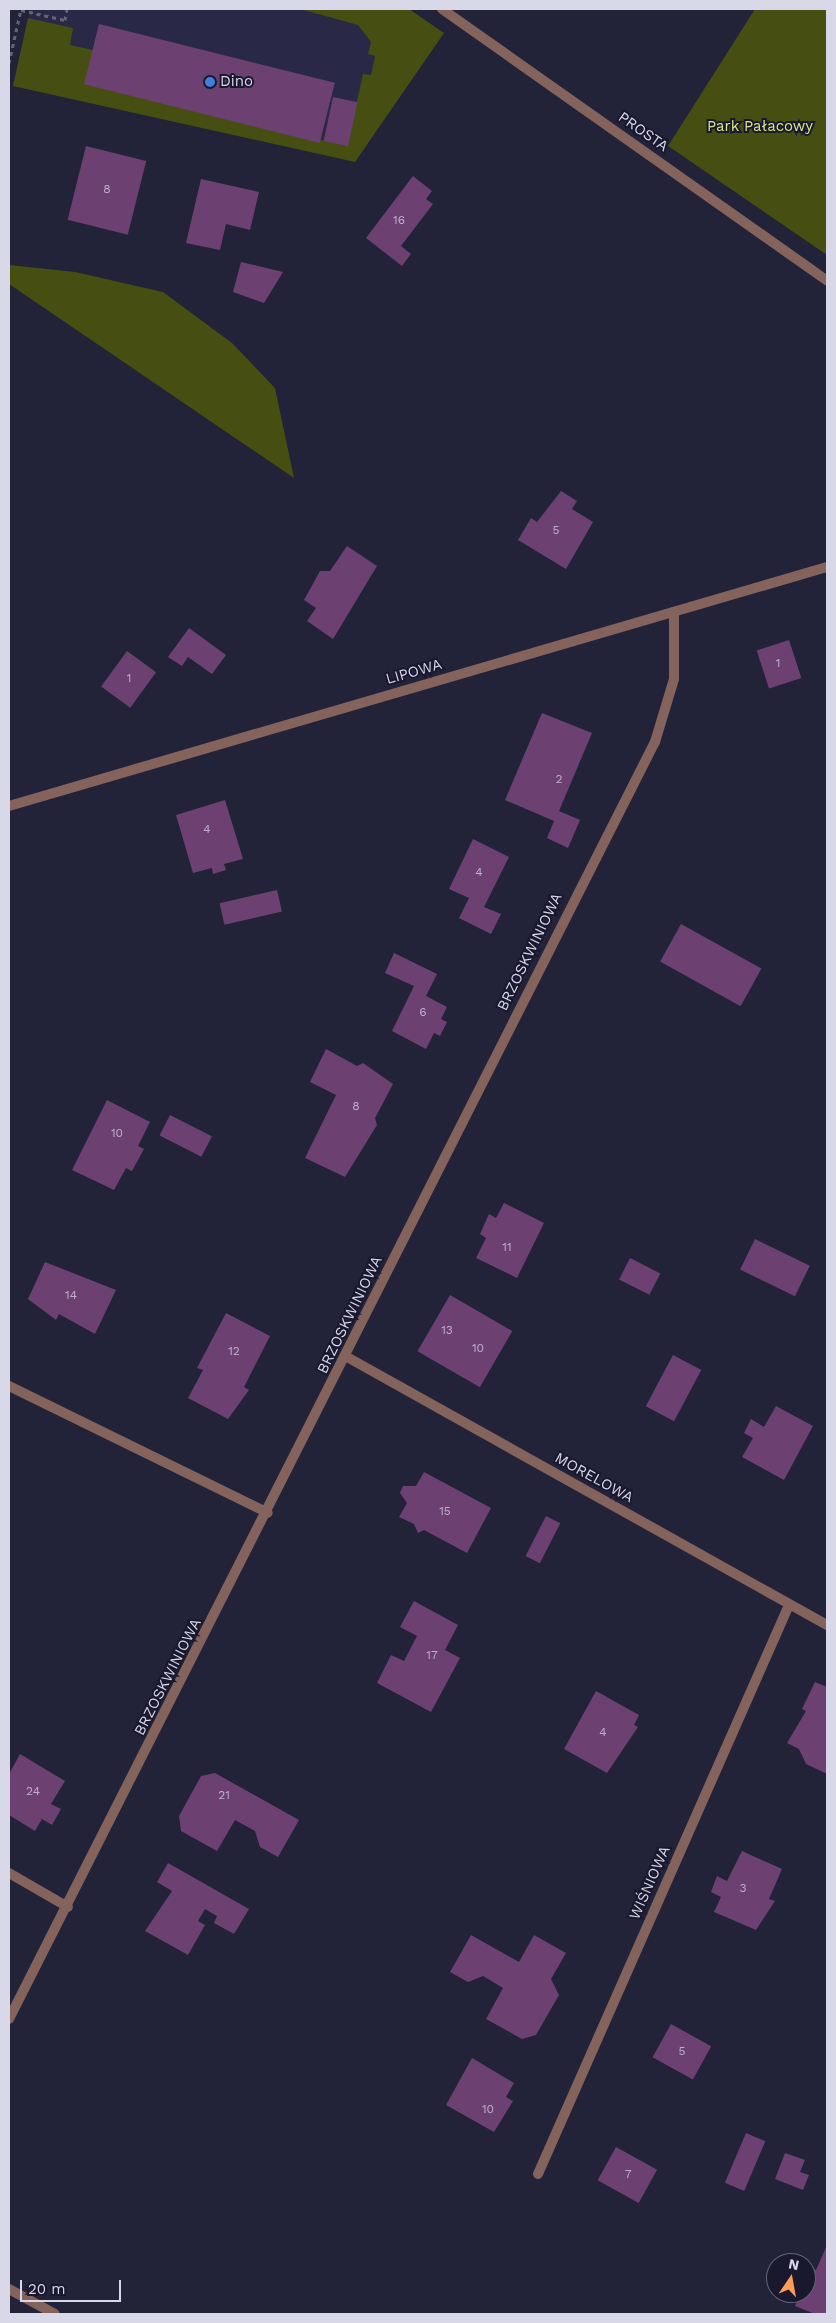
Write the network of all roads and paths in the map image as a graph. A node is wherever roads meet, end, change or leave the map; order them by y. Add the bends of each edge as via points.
1 (67, 9) edge
2 (442, 9) edge
3 (21, 10) edge
4 (9, 63) edge
5 (827, 280) edge
6 (827, 567) edge
7 (674, 612) junction
8 (9, 806) edge
9 (347, 1357) junction
10 (9, 1386) edge
11 (268, 1513) junction
12 (789, 1604) junction
13 (827, 1625) edge
14 (9, 1873) edge
15 (68, 1907) junction
16 (9, 2019) edge
17 (538, 2174) dead end
18 (9, 2289) edge
19 (55, 2314) edge

1 - 3 path via 65,20
2 - 5 street, PROSTA
3 - 4 path
6 - 7 street, LIPOWA
7 - 8 street, LIPOWA
7 - 9 street, BRZOSKWINIOWA via 674,679 655,742 602,840
9 - 11 street, BRZOSKWINIOWA
9 - 12 street, MORELOWA
10 - 11 street
11 - 15 street, BRZOSKWINIOWA
12 - 13 street, MORELOWA
12 - 17 street, WIŚNIOWA
14 - 15 street
15 - 16 street, BRZOSKWINIOWA
18 - 19 street

